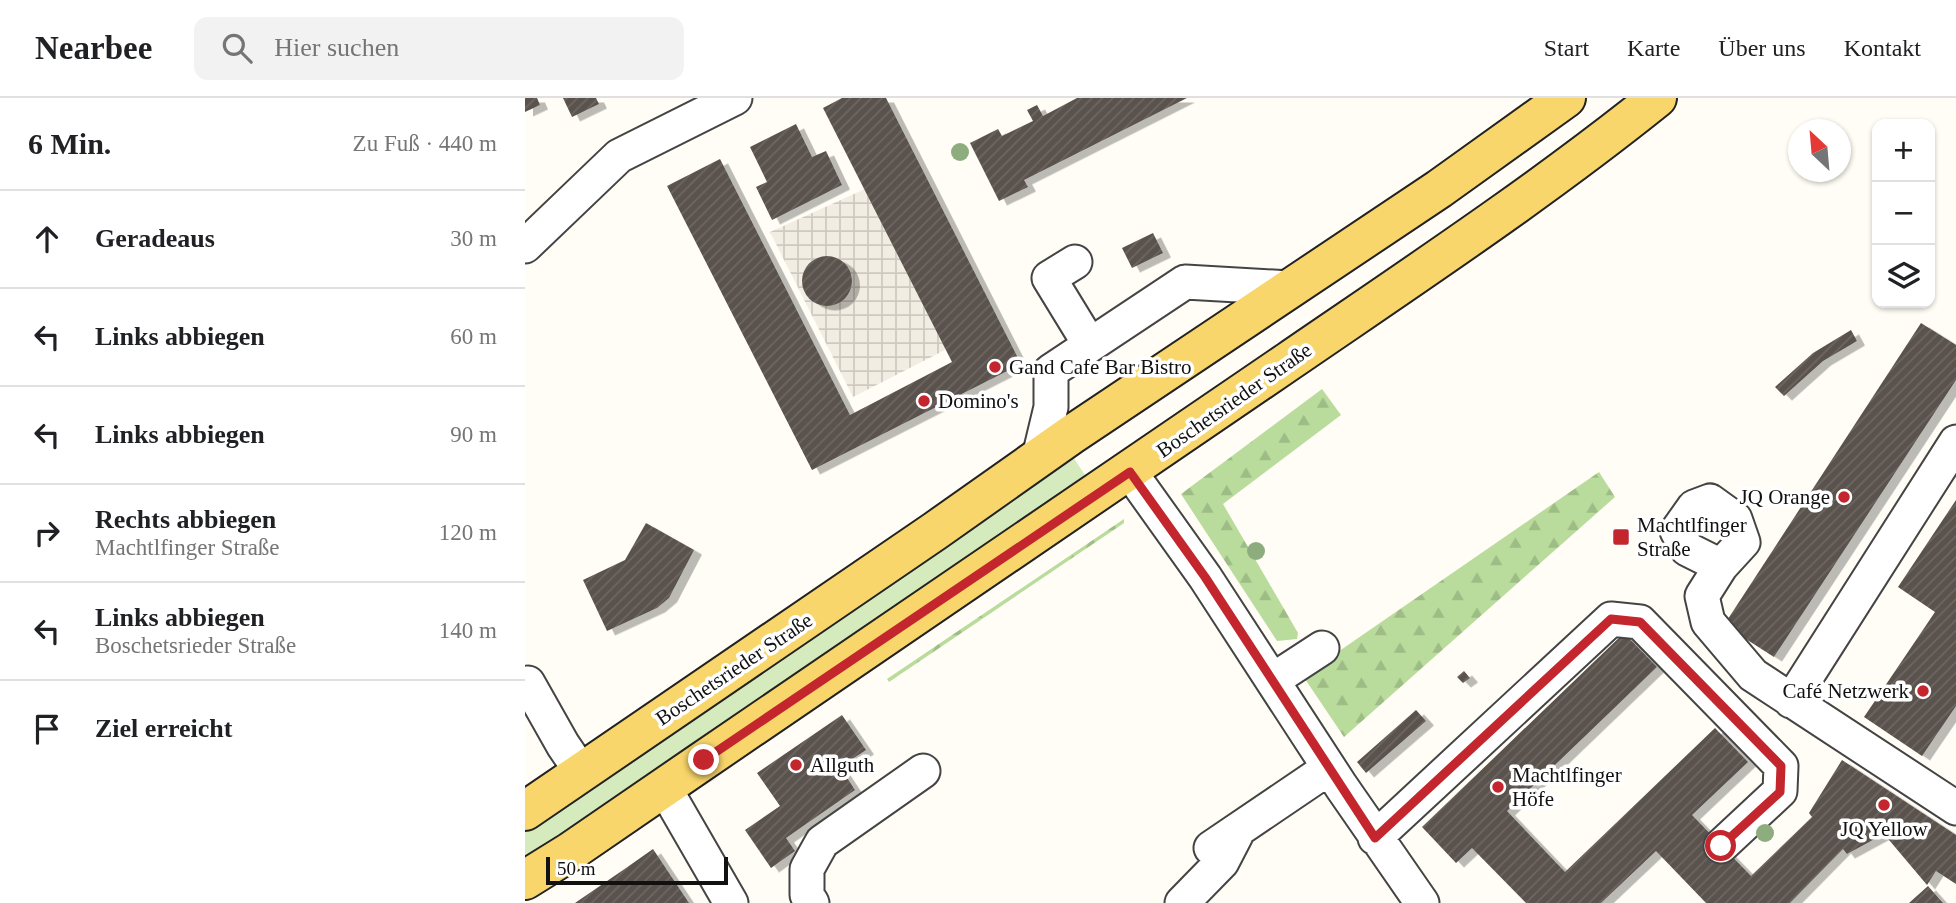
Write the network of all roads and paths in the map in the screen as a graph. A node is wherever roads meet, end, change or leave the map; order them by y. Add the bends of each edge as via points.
1 (735, 98) edge
2 (1657, 98) edge
3 (1561, 102) edge
4 (1591, 149) junction
5 (529, 255) edge
6 (1075, 262) dead end
7 (1290, 288) junction
8 (1090, 345) junction
9 (1956, 442) edge
10 (1039, 457) junction
11 (1130, 472) junction
12 (1721, 566) dead end
13 (1322, 648) dead end
14 (1273, 680) junction
15 (528, 683) dead end
16 (1791, 701) junction
17 (1329, 768) junction
18 (923, 771) dead end
19 (582, 773) junction
20 (664, 787) junction
21 (1956, 808) edge
22 (525, 811) edge
23 (1239, 829) junction
24 (1375, 838) junction
25 (1721, 846) dead end
26 (1211, 848) dead end
27 (525, 880) edge
28 (731, 903) edge
29 (811, 903) edge
30 (1182, 903) edge
31 (1422, 903) edge

1 - 5 street via 619,156
2 - 4 main road, Boschetsrieder Straße
3 - 4 main road via 1585,111 1593,124
3 - 7 main road, Boschetsrieder Straße
4 - 11 main road, Boschetsrieder Straße
6 - 8 street via 1049,278
7 - 8 street via 1185,282
7 - 10 main road, Boschetsrieder Straße
8 - 10 street via 1051,371 1051,407
9 - 16 street
10 - 19 main road, Boschetsrieder Straße
11 - 14 street
11 - 20 main road, Boschetsrieder Straße
12 - 16 street via 1702,596 1708,622 1753,675
13 - 14 street
14 - 17 street
15 - 19 street
16 - 21 street
17 - 23 street
17 - 24 street
18 - 29 street via 822,842 807,869
19 - 22 main road, Boschetsrieder Straße
20 - 27 main road, Boschetsrieder Straße
20 - 28 street
23 - 26 street
23 - 30 street via 1222,862
24 - 25 street via 1611,619 1640,622 1781,766 1780,792
24 - 31 street

